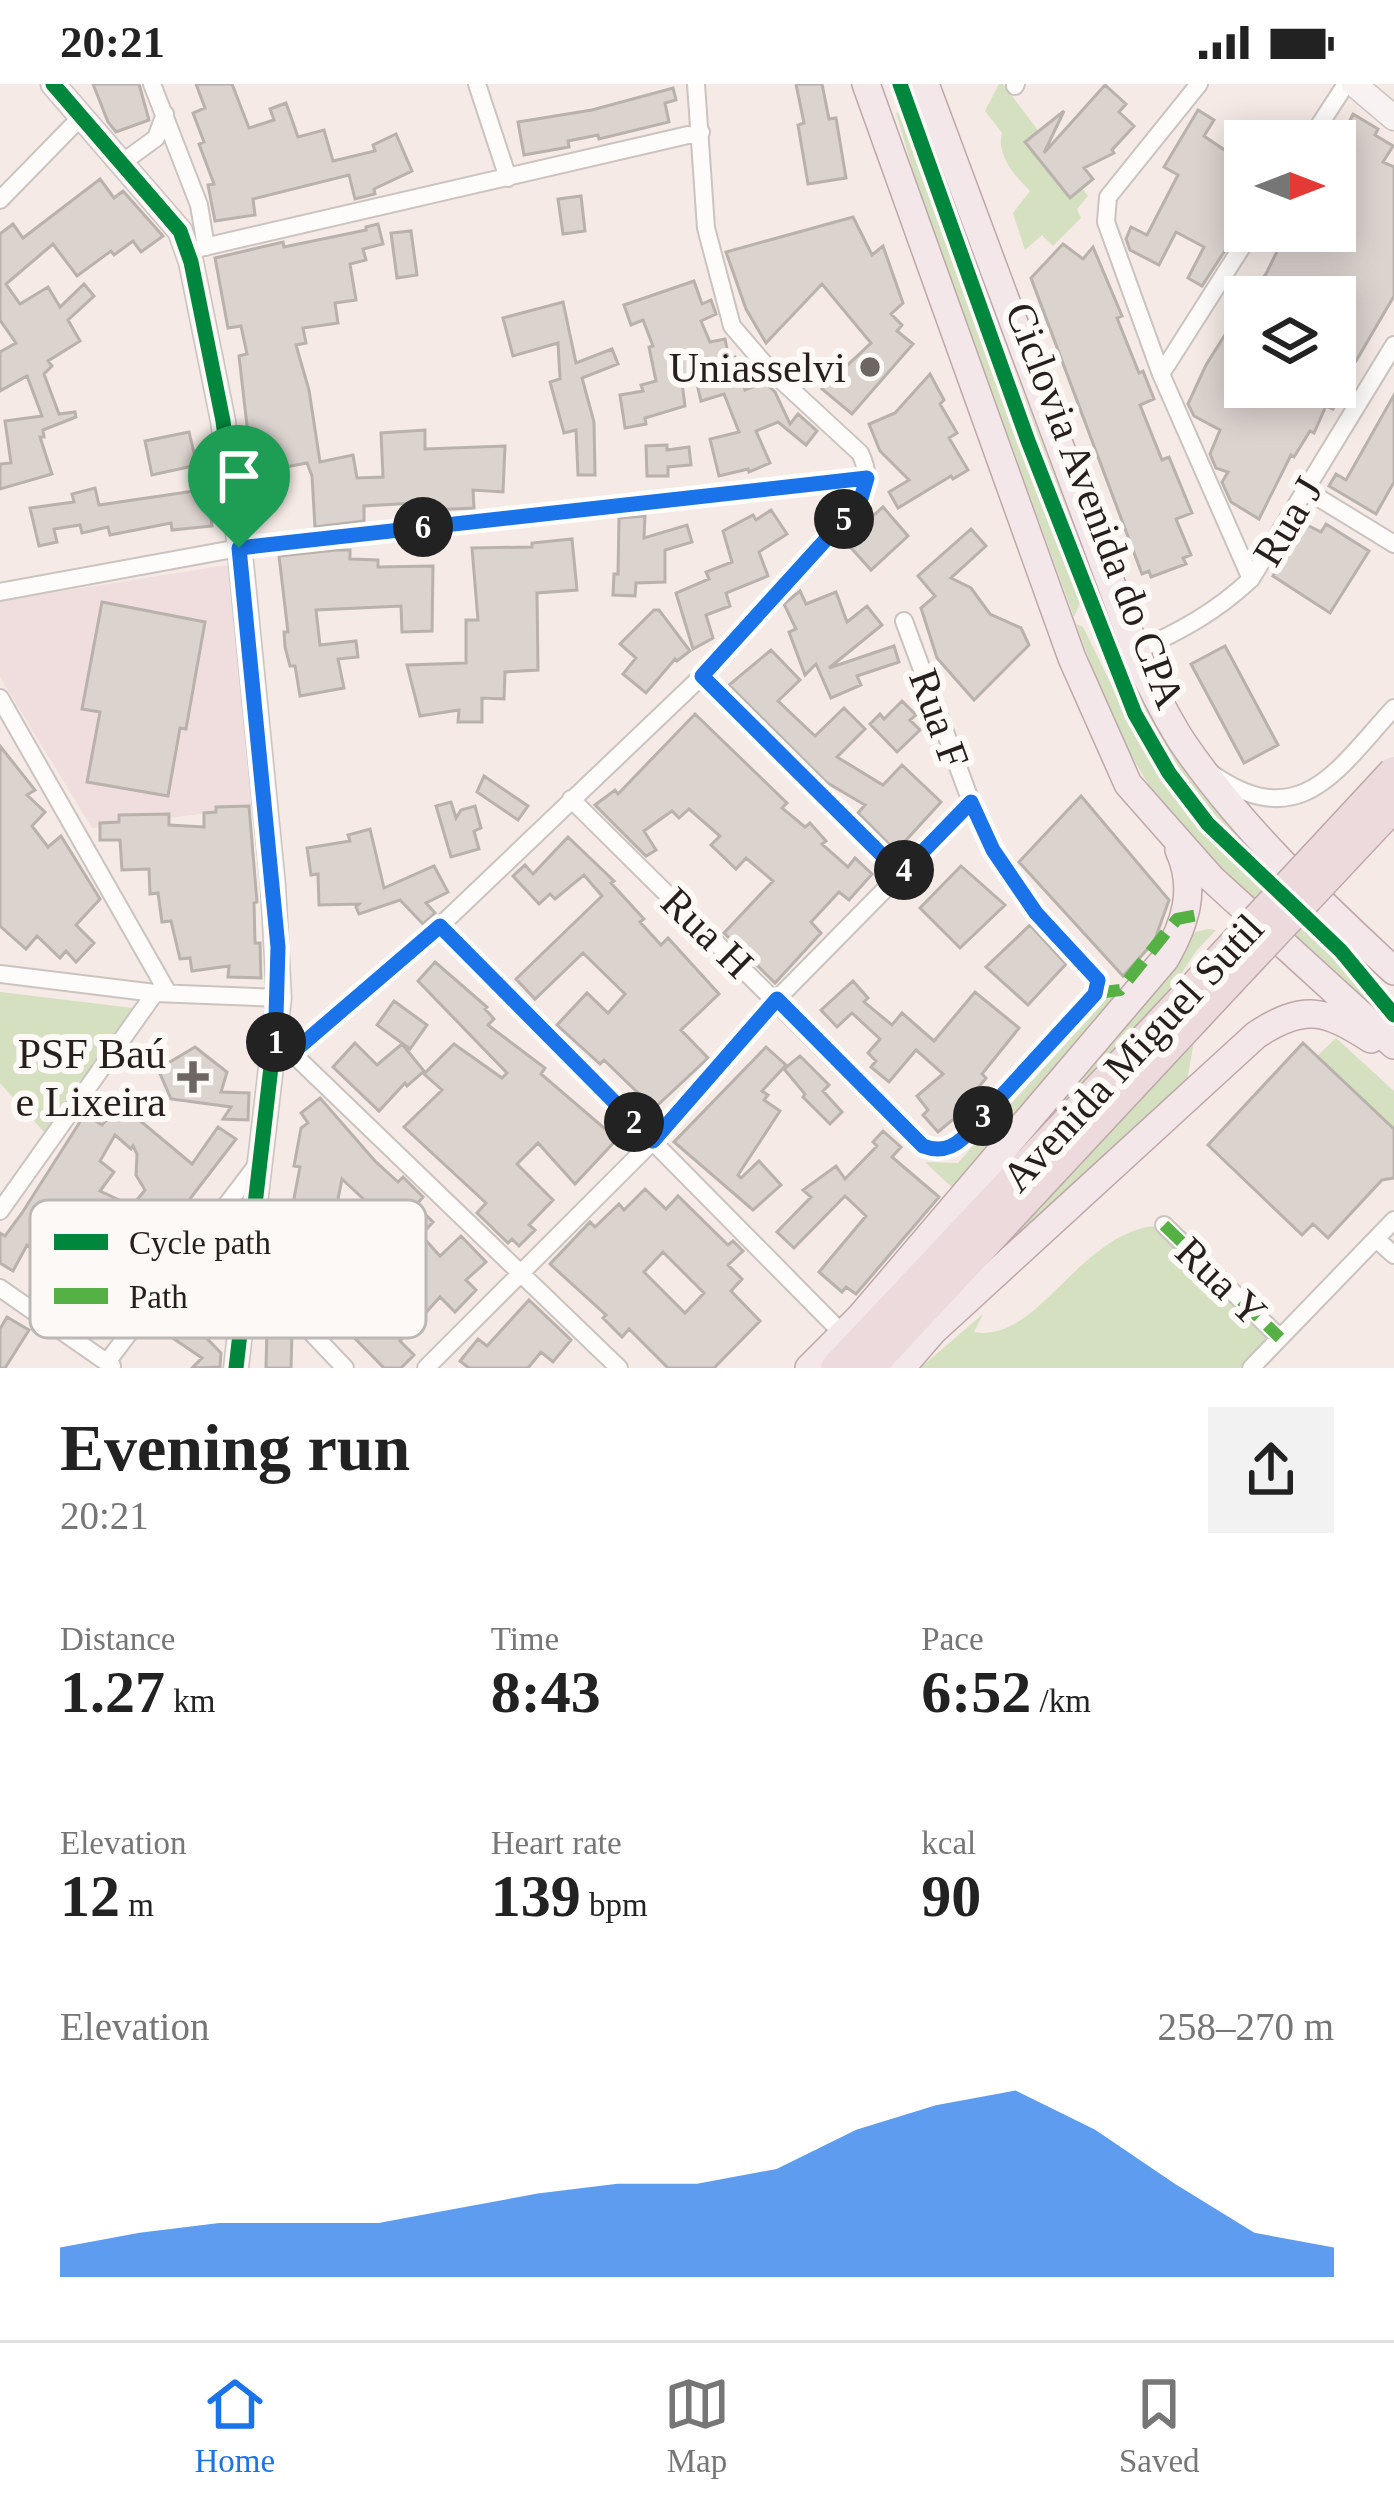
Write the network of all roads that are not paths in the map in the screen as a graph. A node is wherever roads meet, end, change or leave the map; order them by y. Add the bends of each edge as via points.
1 (53, 84) edge
2 (152, 84) edge
3 (477, 84) edge
4 (696, 84) edge
5 (866, 84) edge
6 (925, 84) edge
7 (1199, 84) edge
8 (1350, 84) edge
9 (165, 115) junction
10 (81, 117) junction
11 (1394, 118) edge
12 (1325, 120) edge
13 (700, 132) junction
14 (123, 162) junction
15 (508, 178) junction
16 (0, 200) edge
17 (196, 249) junction
18 (1239, 252) edge
19 (1394, 345) edge
20 (1161, 374) junction
21 (867, 478) junction
22 (1306, 490) junction
23 (1394, 544) edge
24 (239, 548) junction
25 (1251, 579) junction
26 (0, 592) edge
27 (904, 621) dead end
28 (1136, 651) junction
29 (702, 676) junction
30 (0, 698) edge
31 (1394, 708) edge
32 (1182, 741) junction
33 (1394, 772) edge
34 (572, 799) junction
35 (971, 802) junction
36 (1394, 806) edge
37 (1171, 836) junction
38 (901, 874) junction
39 (440, 926) junction
40 (1394, 970) edge
41 (0, 974) edge
42 (1219, 976) junction
43 (1098, 988) joint
44 (162, 993) junction
45 (279, 998) junction
46 (777, 999) junction
47 (1394, 1046) edge
48 (284, 1052) junction
49 (1394, 1056) edge
50 (653, 1141) junction
51 (263, 1156) junction
52 (231, 1200) edge
53 (258, 1200) edge
54 (0, 1211) edge
55 (1394, 1220) edge
56 (1164, 1225) dead end
57 (1376, 1239) junction
58 (1394, 1255) edge
59 (519, 1272) junction
60 (959, 1276) junction
61 (0, 1288) edge
62 (30, 1309) edge
63 (856, 1333) junction
64 (72, 1338) edge
65 (131, 1338) edge
66 (240, 1338) edge
67 (316, 1338) edge
68 (1280, 1338) junction
69 (111, 1365) edge
70 (821, 1365) edge
71 (236, 1368) edge
72 (345, 1368) edge
73 (426, 1368) edge
74 (619, 1368) edge
75 (869, 1368) edge
76 (898, 1368) edge
77 (1250, 1368) edge

1 - 10 street
2 - 9 street
3 - 15 street
4 - 13 street
5 - 37 main road via 1072,658 1128,784
6 - 28 main road
7 - 20 street via 1105,211
8 - 11 street
8 - 12 street
9 - 14 street via 156,138
9 - 17 street via 199,205
10 - 14 street
10 - 16 street
13 - 15 street
13 - 21 street via 706,228 732,326 860,453
14 - 17 street
15 - 17 street
17 - 24 street
18 - 20 street
19 - 22 street, Rua J
20 - 25 street
21 - 24 street
21 - 29 street via 860,502
22 - 23 street
22 - 25 street, Rua J
24 - 26 street
24 - 45 street
25 - 28 street, Rua J via 1224,605
27 - 35 street, Rua F
28 - 32 main road
29 - 34 street
29 - 38 street
30 - 44 street
31 - 32 street via 1323,784 1297,796 1229,785
32 - 40 main road via 1240,817
33 - 42 highway, Avenida Miguel Sutil, bridge
34 - 39 street
34 - 46 street, Rua H
35 - 38 street
35 - 43 street, Rua F via 1036,913 1093,972
36 - 42 highway, Avenida Miguel Sutil, bridge
37 - 47 main road
37 - 63 main road, Avenida Miguel Sutil via 1188,877 1187,914 1165,959
38 - 46 street
39 - 48 street
39 - 50 street
41 - 44 street
42 - 60 highway, Avenida Miguel Sutil
42 - 63 highway, Avenida Miguel Sutil
43 - 46 street, Rua H via 963,1138 934,1150
44 - 45 street
44 - 54 street
45 - 48 street
46 - 50 street
48 - 51 street
48 - 59 street
49 - 76 main road via 1327,1014 1278,1020
50 - 59 street
50 - 63 street
51 - 52 street
51 - 53 street
55 - 57 street
56 - 68 street, Rua Y
57 - 58 street
57 - 68 street
59 - 73 street
59 - 74 street
60 - 75 highway
60 - 76 highway
61 - 62 street
63 - 70 highway
64 - 69 street
65 - 69 street
66 - 71 street
67 - 72 street
68 - 77 street

